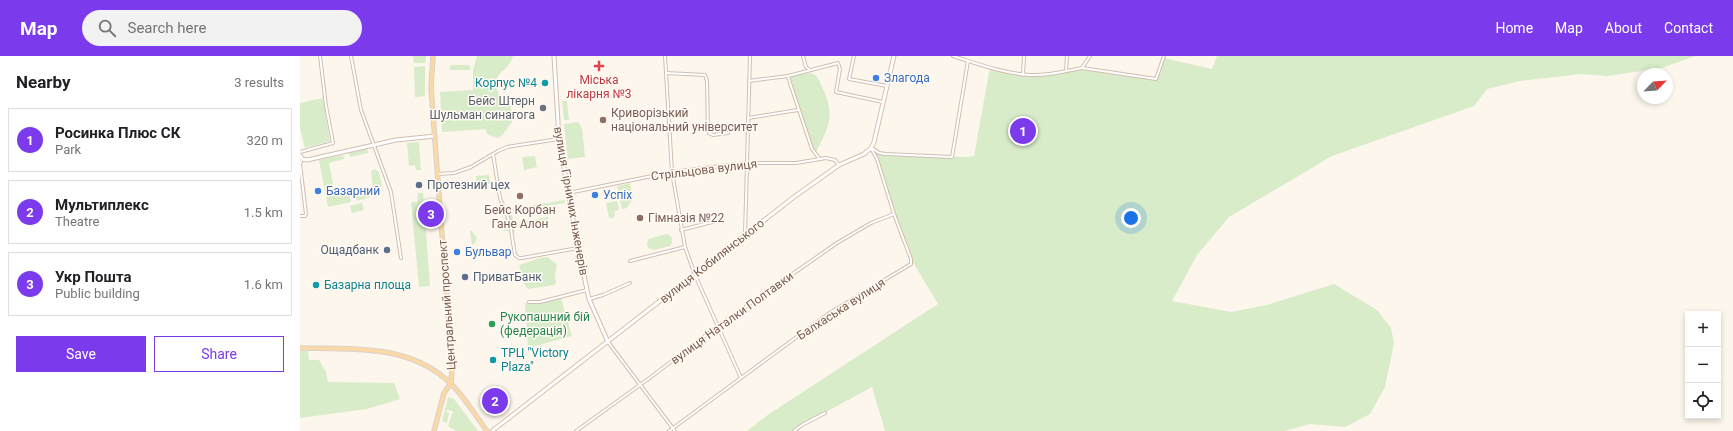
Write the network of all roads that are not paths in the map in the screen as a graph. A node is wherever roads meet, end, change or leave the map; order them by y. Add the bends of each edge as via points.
1 (320, 56) edge
2 (351, 56) edge
3 (433, 56) edge
4 (554, 56) edge
5 (665, 56) edge
6 (750, 56) edge
7 (803, 56) edge
8 (854, 56) edge
9 (894, 56) edge
10 (953, 56) edge
11 (964, 56) edge
12 (1024, 56) edge
13 (1067, 56) edge
14 (1090, 56) edge
15 (1164, 56) edge
16 (963, 59) junction
17 (968, 61) junction
18 (1082, 68) junction
19 (811, 71) junction
20 (1066, 71) junction
21 (666, 73) junction
22 (1023, 75) junction
23 (788, 76) junction
24 (749, 81) junction
25 (887, 86) junction
26 (883, 102) junction
27 (799, 110) junction
28 (748, 118) junction
29 (728, 133) dead end
30 (435, 136) junction
31 (559, 139) junction
32 (373, 145) junction
33 (871, 148) junction
34 (300, 154) edge
35 (493, 154) junction
36 (302, 159) junction
37 (820, 159) junction
38 (746, 164) junction
39 (839, 165) junction
40 (672, 172) junction
41 (438, 174) junction
42 (568, 193) junction
43 (894, 214) junction
44 (300, 216) edge
45 (716, 221) dead end
46 (681, 230) junction
47 (745, 237) junction
48 (685, 246) junction
49 (578, 248) junction
50 (401, 258) dead end
51 (630, 261) dead end
52 (695, 275) junction
53 (630, 283) dead end
54 (587, 290) junction
55 (589, 299) junction
56 (529, 302) dead end
57 (718, 326) junction
58 (608, 342) junction
59 (300, 348) edge
60 (741, 378) junction
61 (451, 383) junction
62 (640, 384) junction
63 (825, 413) dead end
64 (673, 428) junction
65 (434, 431) edge
66 (487, 431) edge
67 (492, 431) edge
68 (576, 431) edge
69 (669, 431) edge
70 (675, 431) edge
71 (794, 431) edge

1 - 34 street via 333,143
2 - 32 street via 361,110
3 - 30 main road, Центральний проспект via 431,88
4 - 31 main road, вулиця Гірничих Інженерів
5 - 21 street
6 - 24 street
7 - 19 street via 806,67
8 - 25 street via 849,79
9 - 25 main road
10 - 16 street
11 - 16 street
12 - 22 street
13 - 20 street
14 - 18 street
15 - 18 street via 1156,79
16 - 17 street
17 - 22 street
17 - 33 street via 952,157 886,154
18 - 20 street
19 - 23 street
19 - 26 street via 838,63 840,69 836,92
20 - 22 street
21 - 29 street via 705,75 709,133
21 - 40 street
23 - 24 street
23 - 27 street
24 - 28 street
25 - 26 main road
26 - 33 main road
27 - 28 street
27 - 37 street via 812,149
28 - 38 street
30 - 32 main road
30 - 41 main road, Центральний проспект
31 - 35 street via 507,147
31 - 42 main road, вулиця Гірничих Інженерів
32 - 36 main road
32 - 50 street via 391,192
33 - 39 main road, вулиця Кобилянського via 864,154
33 - 43 street, Балхаська вулиця via 877,159
34 - 36 main road
35 - 41 street via 471,167 454,173
35 - 49 street via 500,198 510,223 515,255 519,258
36 - 44 street via 300,164 306,212 305,216
37 - 38 street, Стрільцова вулиця via 796,163
37 - 39 street, Стрільцова вулиця via 831,159
38 - 40 street, Стрільцова вулиця
38 - 47 street
39 - 47 main road, вулиця Кобилянського
40 - 42 street, Стрільцова вулиця
40 - 46 street
41 - 61 main road, Центральний проспект via 451,350
42 - 49 main road, вулиця Гірничих Інженерів
43 - 57 street, вулиця Наталки Полтавки via 858,230
43 - 60 street, Балхаська вулиця via 911,264 828,314
45 - 46 street
46 - 48 street
47 - 52 main road, вулиця Кобилянського
48 - 51 street
48 - 52 street
49 - 54 main road, вулиця Гірничих Інженерів
52 - 57 street
52 - 58 main road, вулиця Кобилянського
53 - 55 street
54 - 55 main road, вулиця Гірничих Інженерів
54 - 56 street via 540,302
55 - 58 main road, вулиця Гірничих Інженерів
57 - 60 street
57 - 62 street, вулиця Наталки Полтавки
58 - 62 street
58 - 67 main road, вулиця Кобилянського
59 - 61 main road via 361,349 400,354 421,363
60 - 64 street, Балхаська вулиця
61 - 65 main road, Центральний проспект via 444,392
61 - 66 main road
62 - 64 street
62 - 68 street, вулиця Наталки Полтавки
63 - 71 street
64 - 69 street, Балхаська вулиця
64 - 70 street

